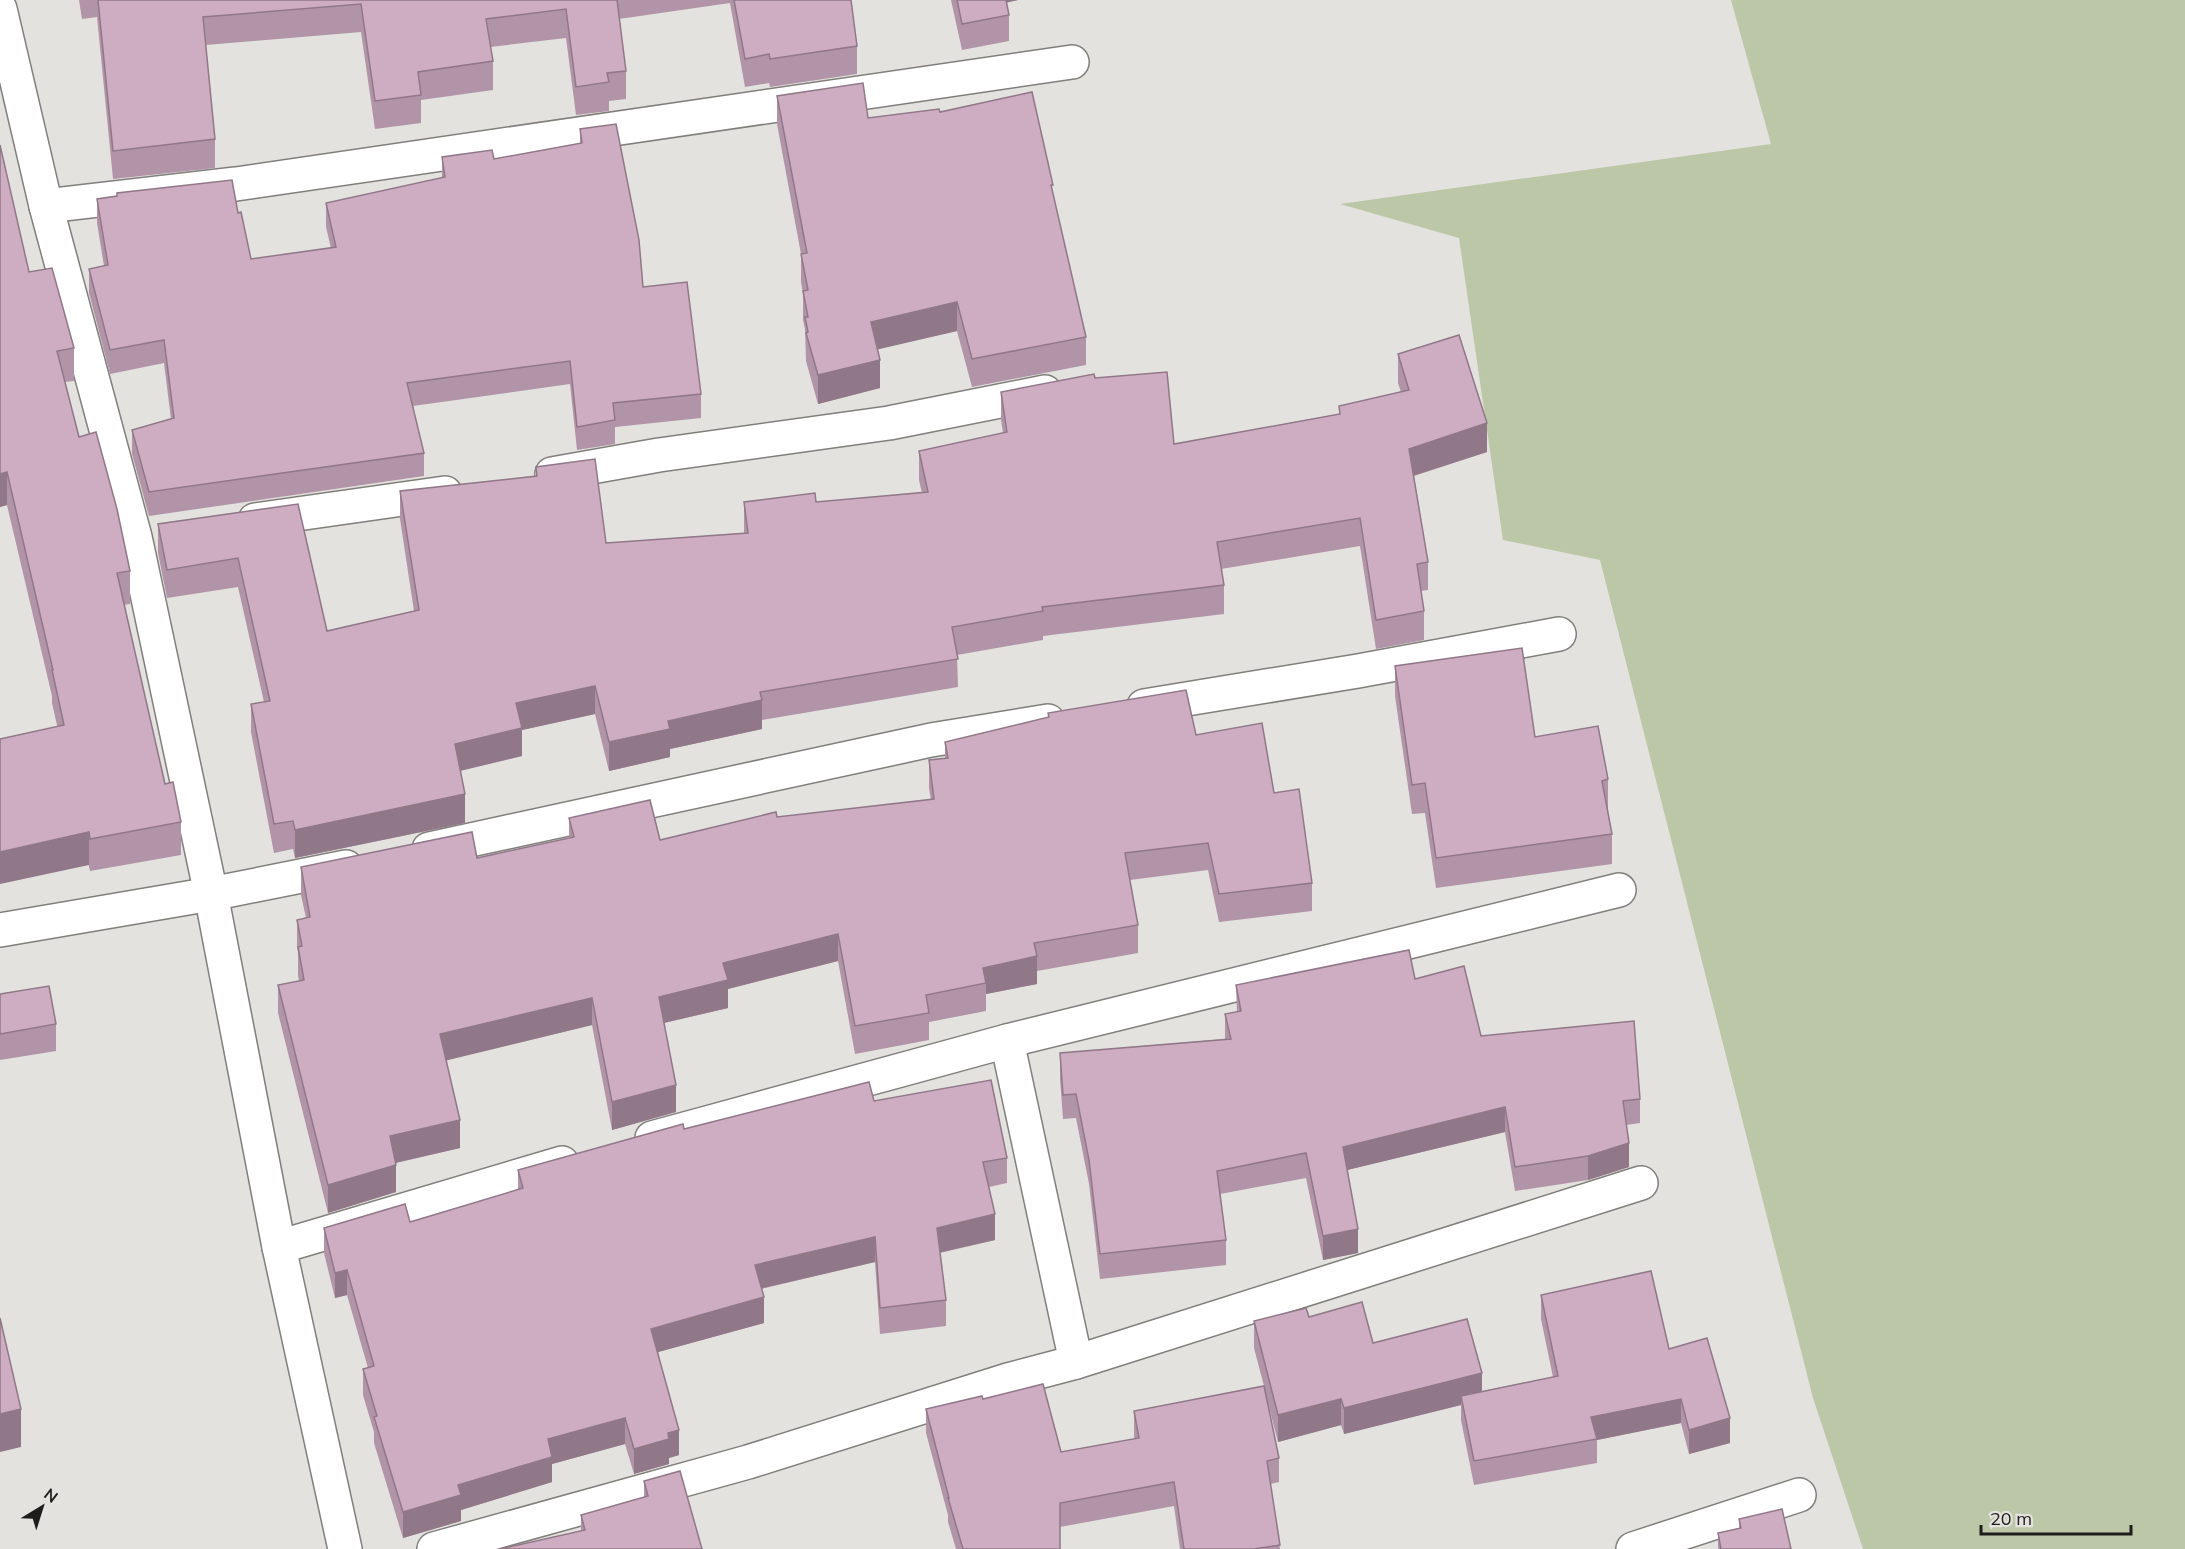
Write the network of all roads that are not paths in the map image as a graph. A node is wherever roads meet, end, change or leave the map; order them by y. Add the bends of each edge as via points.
1 (0, 9) edge
2 (1072, 62) dead end
3 (46, 207) junction
4 (1076, 386) edge
5 (520, 480) edge
6 (473, 488) edge
7 (228, 524) edge
8 (170, 532) edge
9 (135, 537) junction
10 (1559, 634) dead end
11 (1116, 710) edge
12 (1081, 716) edge
13 (1619, 890) dead end
14 (211, 894) junction
15 (0, 930) edge
16 (1007, 1041) junction
17 (623, 1146) edge
18 (589, 1155) edge
19 (1641, 1183) dead end
20 (279, 1247) junction
21 (1076, 1362) junction
22 (1799, 1495) dead end
23 (345, 1549) edge
24 (434, 1549) edge
25 (1633, 1549) edge

1 - 3 street
2 - 3 street via 236,184
3 - 9 street
4 - 5 street via 889,423 659,455
6 - 7 street
8 - 9 street
9 - 14 street
10 - 11 street
12 - 14 street via 931,740
13 - 16 street
14 - 15 street
14 - 20 street
16 - 17 street
16 - 21 street
18 - 20 street
19 - 21 street
20 - 23 street
21 - 24 street via 748,1462
22 - 25 street

